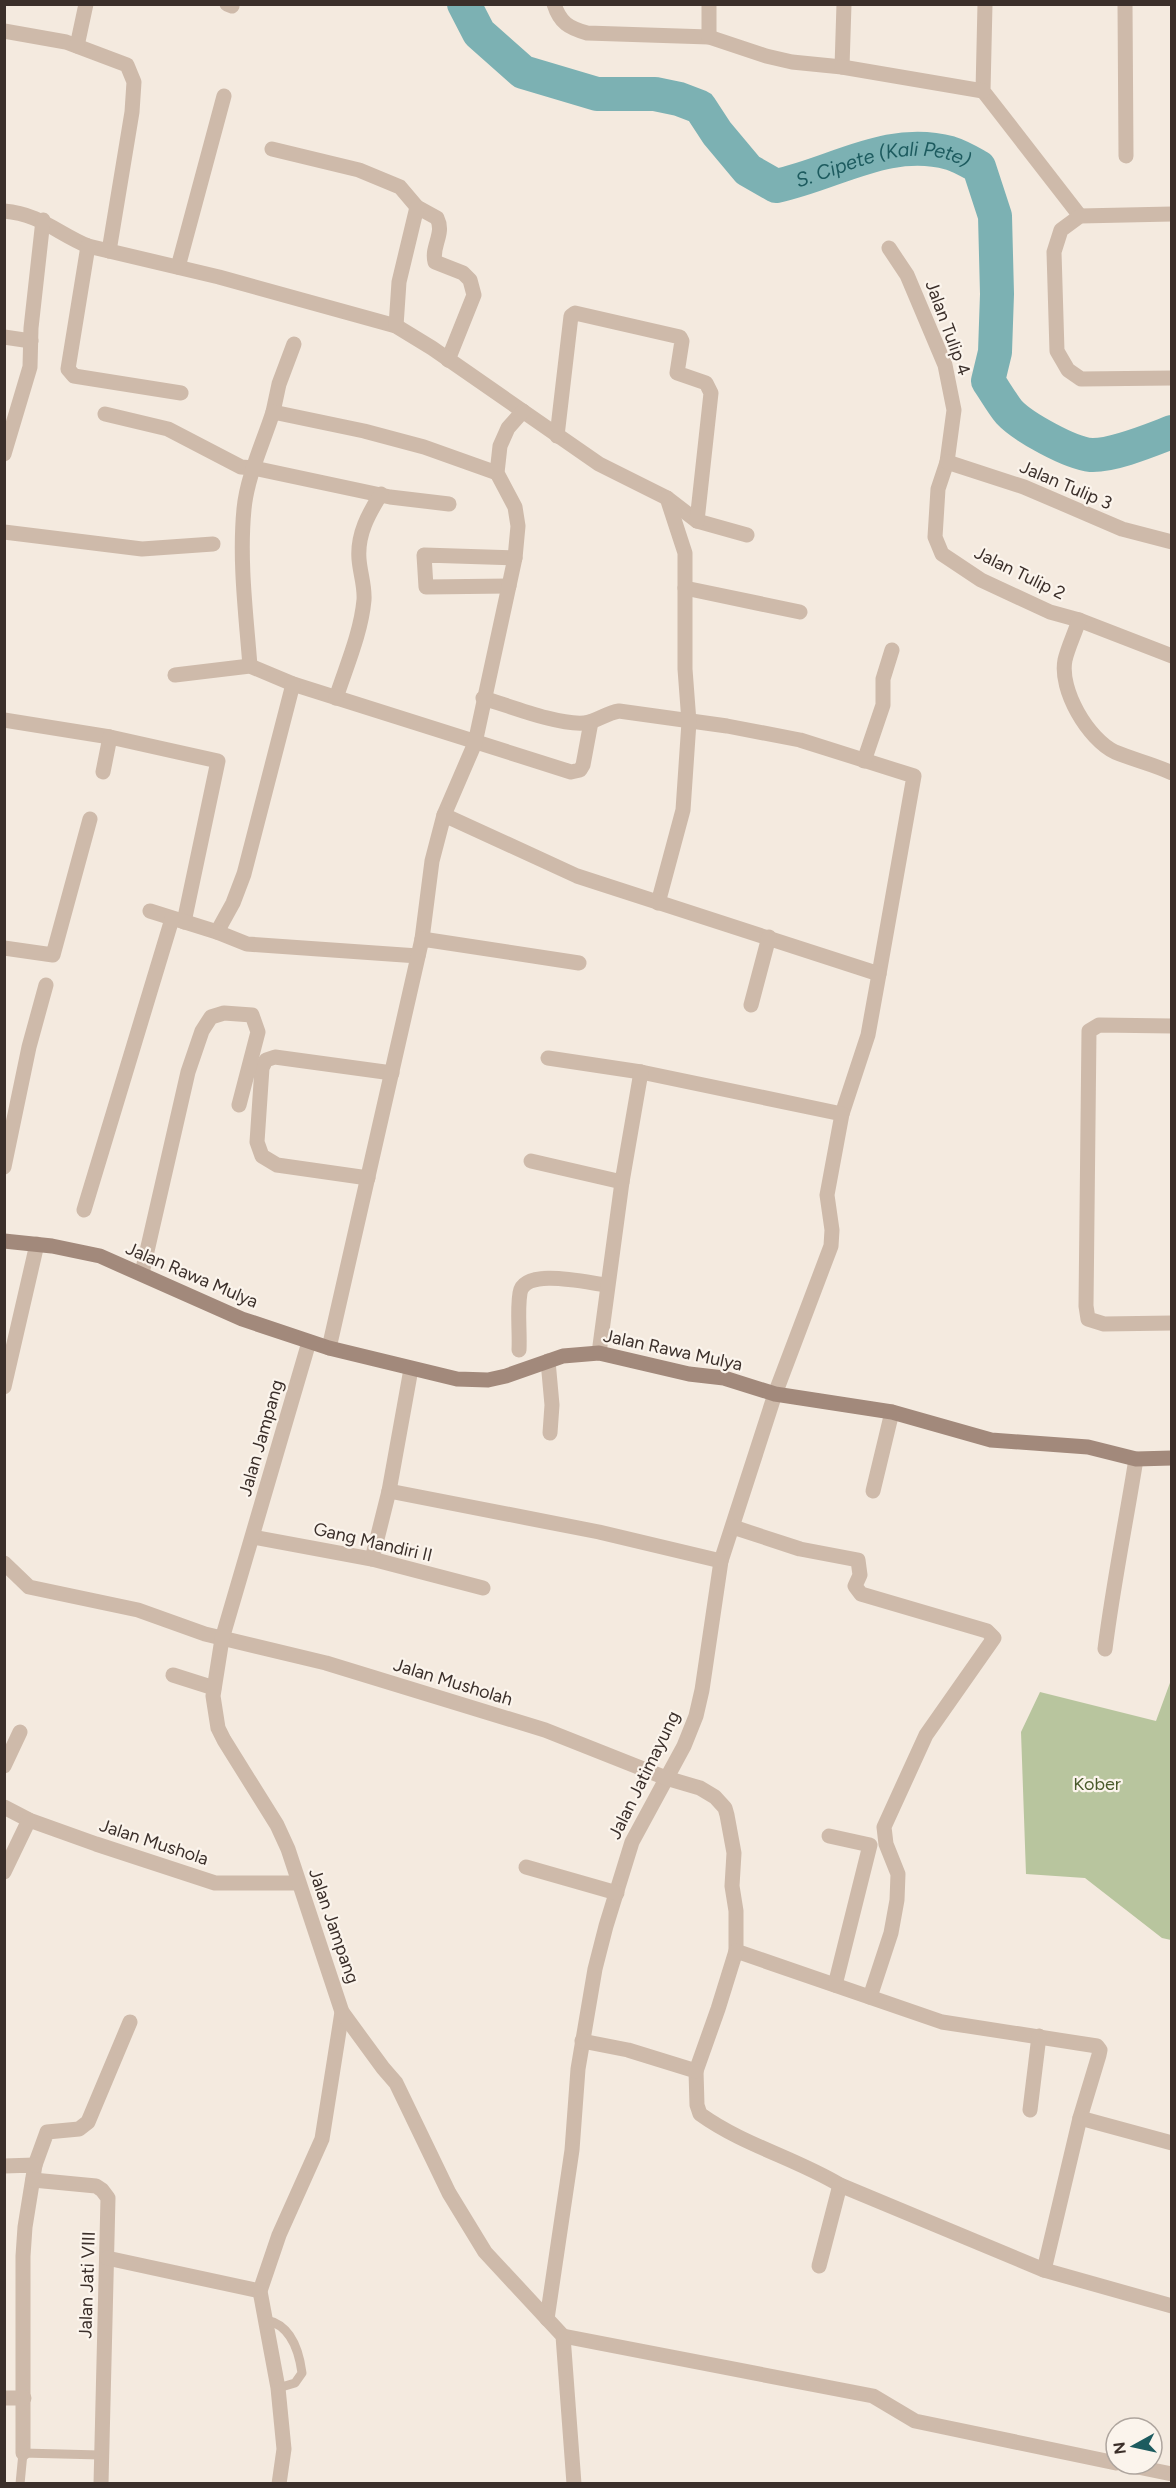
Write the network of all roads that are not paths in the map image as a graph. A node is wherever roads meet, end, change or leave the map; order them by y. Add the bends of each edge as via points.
1 (86, 4) edge
2 (554, 4) edge
3 (709, 4) edge
4 (844, 4) edge
5 (985, 4) edge
6 (1125, 4) edge
7 (4, 31) edge
8 (709, 37) junction
9 (77, 46) junction
10 (842, 67) junction
11 (983, 91) junction
12 (224, 96) dead end
13 (272, 149) dead end
14 (1126, 156) dead end
15 (417, 207) junction
16 (4, 211) edge
17 (1172, 214) edge
18 (1080, 216) junction
19 (43, 220) junction
20 (88, 246) junction
21 (889, 248) dead end
22 (109, 251) junction
23 (178, 267) junction
24 (396, 326) junction
25 (4, 337) edge
26 (31, 341) junction
27 (294, 344) dead end
28 (448, 360) junction
29 (1172, 378) edge
30 (181, 393) dead end
31 (523, 411) junction
32 (273, 412) junction
33 (105, 414) dead end
34 (557, 436) junction
35 (4, 454) edge
36 (947, 462) junction
37 (254, 468) junction
38 (497, 473) junction
39 (381, 494) junction
40 (667, 498) junction
41 (449, 504) dead end
42 (697, 521) junction
43 (4, 532) edge
44 (747, 535) dead end
45 (1172, 542) edge
46 (213, 544) dead end
47 (514, 558) junction
48 (509, 586) junction
49 (685, 588) junction
50 (800, 612) dead end
51 (1079, 621) junction
52 (892, 650) dead end
53 (1172, 656) edge
54 (250, 666) junction
55 (175, 675) dead end
56 (293, 684) junction
57 (336, 698) junction
58 (483, 698) junction
59 (4, 720) edge
60 (591, 722) junction
61 (689, 722) junction
62 (110, 737) junction
63 (475, 743) junction
64 (864, 761) junction
65 (103, 772) dead end
66 (1172, 773) edge
67 (444, 815) junction
68 (90, 819) dead end
69 (658, 903) junction
70 (150, 911) dead end
71 (178, 920) junction
72 (217, 932) junction
73 (769, 937) junction
74 (422, 939) junction
75 (4, 948) edge
76 (418, 956) junction
77 (579, 963) dead end
78 (879, 974) junction
79 (46, 985) dead end
80 (751, 1005) dead end
81 (1172, 1026) edge
82 (548, 1058) dead end
83 (641, 1072) junction
84 (392, 1073) junction
85 (239, 1105) dead end
86 (842, 1114) junction
87 (531, 1161) dead end
88 (4, 1167) edge
89 (368, 1178) junction
90 (622, 1182) junction
91 (84, 1210) dead end
92 (4, 1241) edge
93 (37, 1244) junction
94 (142, 1273) junction
95 (607, 1285) junction
96 (1172, 1323) edge
97 (309, 1342) junction
98 (329, 1348) junction
99 (519, 1350) dead end
100 (599, 1353) junction
101 (548, 1360) junction
102 (411, 1369) junction
103 (4, 1387) edge
104 (775, 1394) junction
105 (892, 1412) junction
106 (550, 1433) dead end
107 (1172, 1458) edge
108 (1136, 1459) junction
109 (389, 1491) junction
110 (873, 1491) dead end
111 (733, 1527) junction
112 (253, 1537) junction
113 (372, 1559) junction
114 (721, 1561) junction
115 (4, 1563) edge
116 (483, 1588) dead end
117 (222, 1639) junction
118 (1105, 1649) dead end
119 (173, 1675) dead end
120 (214, 1688) junction
121 (20, 1732) dead end
122 (4, 1766) edge
123 (666, 1778) junction
124 (4, 1807) edge
125 (29, 1820) junction
126 (829, 1836) dead end
127 (526, 1867) dead end
128 (4, 1872) edge
129 (298, 1883) junction
130 (617, 1893) junction
131 (736, 1951) junction
132 (835, 1985) junction
133 (870, 1997) junction
134 (342, 2012) junction
135 (130, 2022) dead end
136 (1039, 2036) junction
137 (582, 2041) junction
138 (696, 2071) junction
139 (1030, 2110) dead end
140 (1080, 2118) junction
141 (1172, 2143) edge
142 (4, 2166) edge
143 (34, 2172) junction
144 (840, 2185) junction
145 (107, 2258) junction
146 (819, 2266) dead end
147 (1044, 2270) junction
148 (260, 2291) junction
149 (1172, 2306) edge
150 (547, 2319) junction
151 (266, 2320) junction
152 (563, 2336) junction
153 (278, 2388) junction
154 (4, 2398) edge
155 (24, 2398) junction
156 (23, 2453) junction
157 (100, 2455) junction
158 (1104, 2460) edge
159 (20, 2484) edge
160 (101, 2484) edge
161 (279, 2484) edge
162 (574, 2484) edge

1 - 9 street
2 - 8 street via 560,19 570,28 587,33
3 - 8 street
4 - 10 street
5 - 11 street
6 - 14 street
7 - 9 street
8 - 10 street via 775,58
9 - 22 street via 127,65 134,82
10 - 11 street
11 - 18 street
12 - 23 street
13 - 15 street via 360,170 400,187
15 - 24 street via 399,282
15 - 28 street via 436,218 441,226 435,262 464,273 474,295
16 - 19 street
17 - 18 street
18 - 29 street via 1061,230 1054,252 1057,351 1068,370 1081,378
19 - 20 street
19 - 26 street
20 - 22 street
20 - 30 street via 68,369 74,376
21 - 36 street, Jalan Tulip 4 via 907,275 945,365 954,410
22 - 23 street
23 - 24 street
24 - 28 street
25 - 26 street
26 - 35 street via 30,367
27 - 32 street
28 - 31 street
31 - 34 street
31 - 38 street via 508,428 500,446
32 - 37 street
32 - 38 street via 364,430
33 - 37 street via 168,429 241,467
34 - 40 street via 599,464
34 - 42 street via 574,313 680,337 677,373 706,383 711,393
36 - 45 street, Jalan Tulip 3 via 1024,487 1122,530
36 - 51 street, Jalan Tulip 2 via 938,489 935,537 942,554 981,580
37 - 39 street
37 - 54 street via 244,507 242,553
38 - 47 street via 515,507 518,526
39 - 41 street
39 - 57 street via 367,516 361,538 364,599
40 - 42 street
40 - 49 street via 686,553
42 - 44 street
43 - 46 street via 142,549
47 - 48 street
47 - 48 street via 424,555 426,587
48 - 58 street
49 - 50 street
49 - 61 street
51 - 53 street, Jalan Tulip 2
51 - 66 street via 1065,661 1066,682 1090,732 1113,751
52 - 64 street via 884,679 883,705
54 - 55 street
54 - 56 street
56 - 57 street
56 - 72 street via 244,874
57 - 63 street
58 - 60 street via 560,720
58 - 63 street
59 - 62 street
60 - 61 street via 619,711
60 - 63 street via 583,765 576,772
61 - 64 street via 800,740
61 - 69 street via 683,810
62 - 65 street
62 - 71 street via 218,761
63 - 67 street
64 - 78 street, Jalan Jatimayung via 914,776
67 - 69 street via 577,876
67 - 74 street via 432,861
68 - 75 street via 53,956
69 - 73 street
70 - 71 street
71 - 72 street
71 - 91 street
72 - 76 street via 247,944
73 - 78 street
73 - 80 street
74 - 76 street
74 - 77 street
76 - 84 street
78 - 86 street, Jalan Jatimayung via 868,1035
79 - 88 street
81 - 96 street via 1099,1025 1089,1031 1086,1294 1088,1318 1104,1324
82 - 83 street
83 - 86 street
83 - 90 street
84 - 89 street
84 - 89 street via 275,1057 266,1060 262,1068 256,1142 262,1156 277,1165
85 - 94 street via 258,1032 252,1015 224,1013 211,1017 202,1031 188,1072
86 - 104 street, Jalan Jatimayung via 827,1195 831,1246
87 - 90 street
89 - 98 street
90 - 95 street
92 - 93 main road, Jalan Rawa Mulya
93 - 94 main road, Jalan Rawa Mulya via 100,1256
93 - 103 street
94 - 97 main road, Jalan Rawa Mulya via 242,1319
95 - 99 street via 542,1278 528,1281 520,1291
95 - 100 street
97 - 98 main road, Jalan Rawa Mulya
97 - 112 street, Jalan Jampang
98 - 102 main road, Jalan Rawa Mulya
100 - 101 main road, Jalan Rawa Mulya
100 - 104 main road, Jalan Rawa Mulya via 724,1378
101 - 102 main road, Jalan Rawa Mulya via 488,1380
101 - 106 street
102 - 109 street
104 - 105 main road, Jalan Rawa Mulya
104 - 111 street, Jalan Jatimayung
105 - 108 main road, Jalan Rawa Mulya via 991,1440 1088,1447
105 - 110 street
107 - 108 main road, Jalan Rawa Mulya
108 - 118 street
109 - 113 street
109 - 114 street via 599,1532
111 - 114 street, Jalan Jatimayung
111 - 133 street via 800,1549 858,1560 860,1575 855,1586 861,1594 987,1631 994,1638 926,1735 884,1827 898,1874 897,1900 891,1933
112 - 113 street, Gang Mandiri II
112 - 117 street, Jalan Jampang
113 - 116 street, Gang Mandiri II
114 - 123 street, Jalan Jatimayung via 696,1716
115 - 117 street, Jalan Musholah via 29,1587 138,1610
117 - 120 street, Jalan Jampang
117 - 123 street, Jalan Musholah via 326,1663 545,1730
119 - 120 street
120 - 129 street, Jalan Jampang via 218,1728 277,1825
121 - 122 street
123 - 130 street, Jalan Jatimayung via 632,1842
123 - 131 street, Jalan Musholah via 700,1788 725,1808 734,1853
124 - 125 street, Jalan Mushola
125 - 128 street
125 - 129 street, Jalan Mushola via 215,1883
126 - 132 street via 870,1845
127 - 130 street
129 - 134 street, Jalan Jampang
130 - 137 street, Jalan Jatimayung via 595,1969
131 - 132 street
131 - 138 street, Jalan Musholah
132 - 133 street
133 - 136 street via 942,2022
134 - 148 street via 322,2139 283,2225
134 - 150 street, Jalan Jampang via 396,2083 449,2193 485,2252
135 - 143 street via 88,2122 79,2129 47,2132
136 - 139 street
136 - 140 street via 1093,2044 1101,2050
137 - 138 street via 628,2050
137 - 150 street, Jalan Jatimayung via 572,2150
138 - 144 street via 700,2114 757,2147 817,2171
140 - 141 street
140 - 147 street
142 - 143 street
143 - 145 street, Jalan Jati VIII via 102,2190 109,2205
143 - 155 street via 22,2256
144 - 146 street
144 - 147 street
145 - 148 street
145 - 157 street, Jalan Jati VIII
147 - 149 street
148 - 151 street
150 - 152 street, Jalan Jampang
151 - 153 street
151 - 153 lane via 284,2329 300,2354 302,2373 295,2383
152 - 158 street via 873,2396 915,2421
152 - 162 street
153 - 161 street via 284,2449
154 - 155 street
155 - 156 street
156 - 157 lane
156 - 159 lane
157 - 160 street, Jalan Jati VIII

